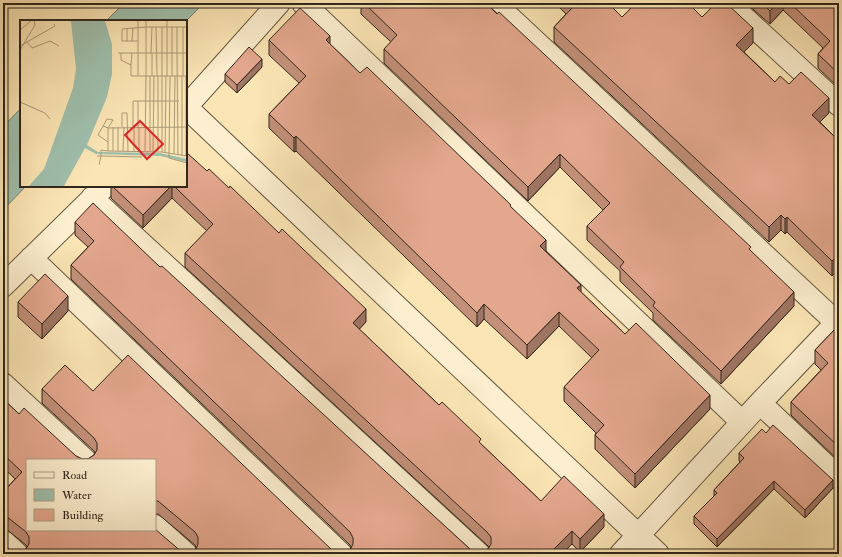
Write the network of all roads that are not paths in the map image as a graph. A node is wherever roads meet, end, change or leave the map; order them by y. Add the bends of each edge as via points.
1 (279, 3) edge
2 (303, 3) edge
3 (494, 3) edge
4 (728, 3) edge
5 (839, 105) edge
6 (187, 106) edge
7 (187, 108) edge
8 (99, 192) edge
9 (31, 258) junction
10 (3, 286) edge
11 (838, 322) edge
12 (3, 384) edge
13 (760, 403) junction
14 (742, 422) junction
15 (84, 459) edge
16 (839, 478) edge
17 (156, 527) edge
18 (639, 536) junction
19 (3, 541) edge
20 (17, 554) edge
21 (186, 554) edge
22 (341, 554) edge
23 (479, 554) edge
24 (621, 554) edge
25 (658, 554) edge

1 - 6 street
2 - 14 street
3 - 11 street
4 - 5 street
7 - 18 street
8 - 9 street
8 - 23 street
9 - 10 street
9 - 22 street
11 - 13 street
12 - 15 street
13 - 14 street
13 - 16 street
14 - 18 street
17 - 21 street
18 - 24 street
18 - 25 street
19 - 20 street

